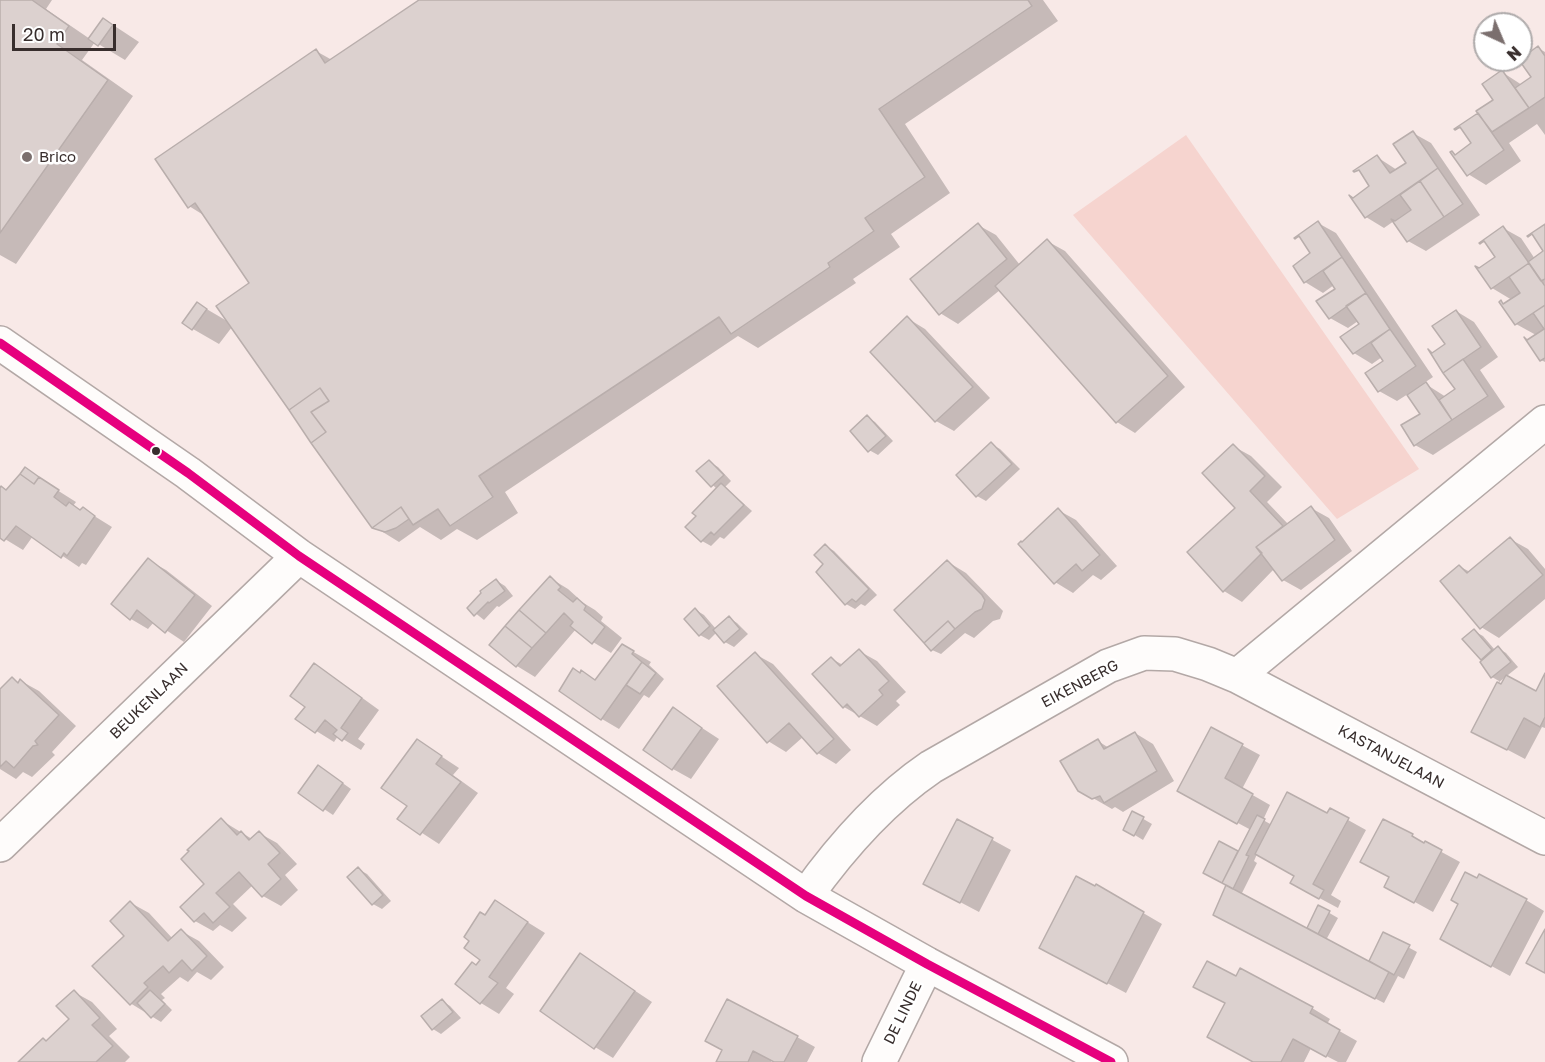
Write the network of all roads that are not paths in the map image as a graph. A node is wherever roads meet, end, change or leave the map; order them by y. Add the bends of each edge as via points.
1 (0, 343) edge
2 (1545, 422) edge
3 (299, 556) junction
4 (1238, 676) junction
5 (1545, 838) edge
6 (0, 845) edge
7 (806, 896) junction
8 (927, 964) junction
9 (879, 1062) edge
10 (1111, 1062) edge

1 - 3 street via 188,473
2 - 4 street
3 - 6 street, BEUKENLAAN
3 - 7 street
4 - 5 street, KASTANJELAAN
4 - 7 street, EIKENBERG via 1175,654 1144,652 1108,666 912,780 862,825
7 - 8 street
8 - 9 street, DE LINDE
8 - 10 street

